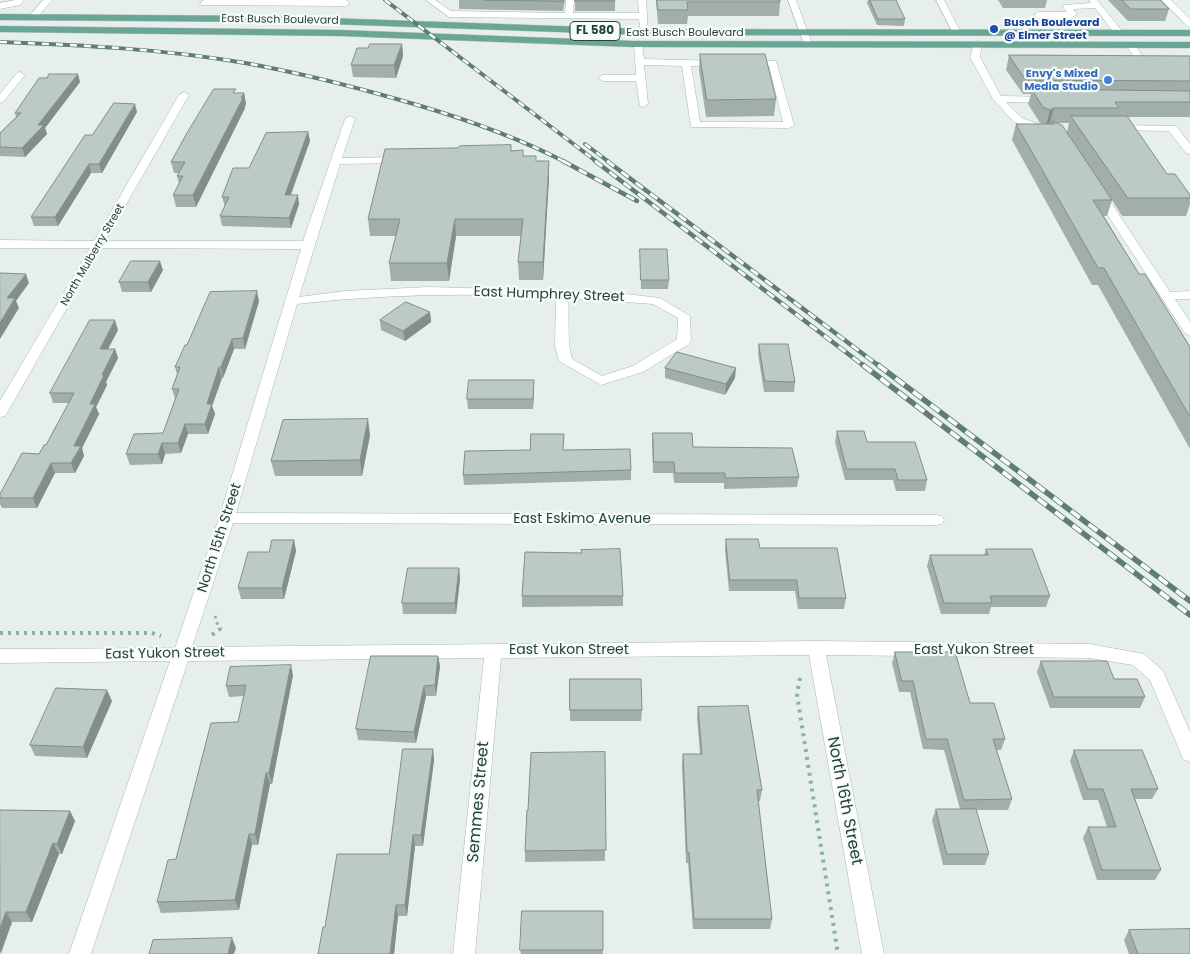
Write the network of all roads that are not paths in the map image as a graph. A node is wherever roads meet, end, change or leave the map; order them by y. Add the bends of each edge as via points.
1 (20, 0) edge
2 (48, 0) edge
3 (430, 0) edge
4 (570, 0) edge
5 (642, 0) edge
6 (792, 0) edge
7 (940, 0) edge
8 (1166, 0) edge
9 (344, 2) edge
10 (204, 3) dead end
11 (1095, 3) edge
12 (0, 6) edge
13 (510, 11) junction
14 (569, 15) junction
15 (1038, 15) dead end
16 (0, 16) edge
17 (643, 16) junction
18 (33, 17) junction
19 (0, 22) edge
20 (347, 22) junction
21 (1190, 24) edge
22 (508, 28) junction
23 (0, 29) edge
24 (146, 30) junction
25 (608, 31) junction
26 (644, 32) junction
27 (804, 33) junction
28 (957, 33) junction
29 (1120, 33) junction
30 (1190, 34) edge
31 (484, 39) junction
32 (638, 44) junction
33 (808, 44) junction
34 (978, 44) junction
35 (1130, 45) junction
36 (1190, 45) edge
37 (1116, 61) edge
38 (640, 62) junction
39 (686, 62) junction
40 (20, 75) dead end
41 (603, 78) dead end
42 (641, 78) junction
43 (184, 95) dead end
44 (998, 99) junction
45 (0, 100) edge
46 (1065, 100) edge
47 (643, 104) dead end
48 (350, 119) dead end
49 (1106, 128) edge
50 (1057, 131) edge
51 (1190, 150) edge
52 (336, 160) junction
53 (414, 160) edge
54 (1090, 178) edge
55 (0, 244) edge
56 (99, 244) junction
57 (308, 245) junction
58 (562, 294) junction
59 (1166, 296) junction
60 (1190, 296) edge
61 (293, 301) junction
62 (1190, 332) edge
63 (0, 414) edge
64 (227, 518) junction
65 (936, 520) dead end
66 (816, 648) junction
67 (493, 650) junction
68 (181, 654) junction
69 (0, 656) edge
70 (1190, 754) edge
71 (80, 954) edge
72 (464, 954) edge
73 (873, 954) edge

1 - 12 street via 17,4
2 - 18 street
3 - 13 street via 449,14 455,10
4 - 14 street
5 - 17 street
6 - 27 street
7 - 28 street
8 - 21 street
9 - 10 street
9 - 20 street
11 - 15 street via 1068,7 1071,15
11 - 29 street
13 - 14 street
13 - 22 street
14 - 17 street
16 - 18 main road, East Busch Boulevard / FL 580
17 - 26 street
18 - 19 main road via 23,22
18 - 20 main road, East Busch Boulevard / FL 580
20 - 22 main road, East Busch Boulevard / FL 580
20 - 24 main road via 321,26 176,24
22 - 25 main road, East Busch Boulevard / FL 580
23 - 24 main road, East Busch Boulevard / FL 580
24 - 31 main road, East Busch Boulevard / FL 580
25 - 26 main road, East Busch Boulevard / FL 580
25 - 31 main road via 592,35 495,34
26 - 27 main road, East Busch Boulevard / FL 580
27 - 28 main road, East Busch Boulevard / FL 580
27 - 33 street
28 - 29 main road, East Busch Boulevard / FL 580
29 - 30 main road, East Busch Boulevard / FL 580
29 - 34 main road via 1075,38 993,38 982,39
31 - 32 main road, East Busch Boulevard / FL 580
32 - 33 main road, East Busch Boulevard / FL 580
32 - 38 street
33 - 34 main road, East Busch Boulevard / FL 580
34 - 35 main road, East Busch Boulevard / FL 580
34 - 44 street via 975,57
35 - 36 main road, East Busch Boulevard / FL 580
35 - 37 street via 1140,59
38 - 39 street
38 - 42 street
39 - 39 street via 695,125 789,125 773,63
40 - 45 street
41 - 42 street
42 - 47 street
43 - 56 street, North Mulberry Street
44 - 46 street
44 - 50 street via 1018,120
48 - 52 street, North 15th Street
49 - 51 street via 1172,128
52 - 53 street
52 - 57 street, North 15th Street
54 - 59 street
55 - 56 street
56 - 57 street
56 - 63 street, North Mulberry Street
57 - 61 street, North 15th Street
58 - 58 street, East Humphrey Street via 562,346 566,362 601,381 638,369 684,341 684,316 656,301
58 - 61 street, East Humphrey Street via 429,291
59 - 60 street
59 - 62 street
61 - 64 street, North 15th Street
64 - 65 street, East Eskimo Avenue
64 - 68 street, North 15th Street
66 - 67 street, East Yukon Street
66 - 70 street, East Yukon Street via 1090,650 1138,659 1157,676
66 - 73 street, North 16th Street
67 - 68 street, East Yukon Street
67 - 72 street, Semmes Street
68 - 69 street, East Yukon Street
68 - 71 street, North 15th Street

